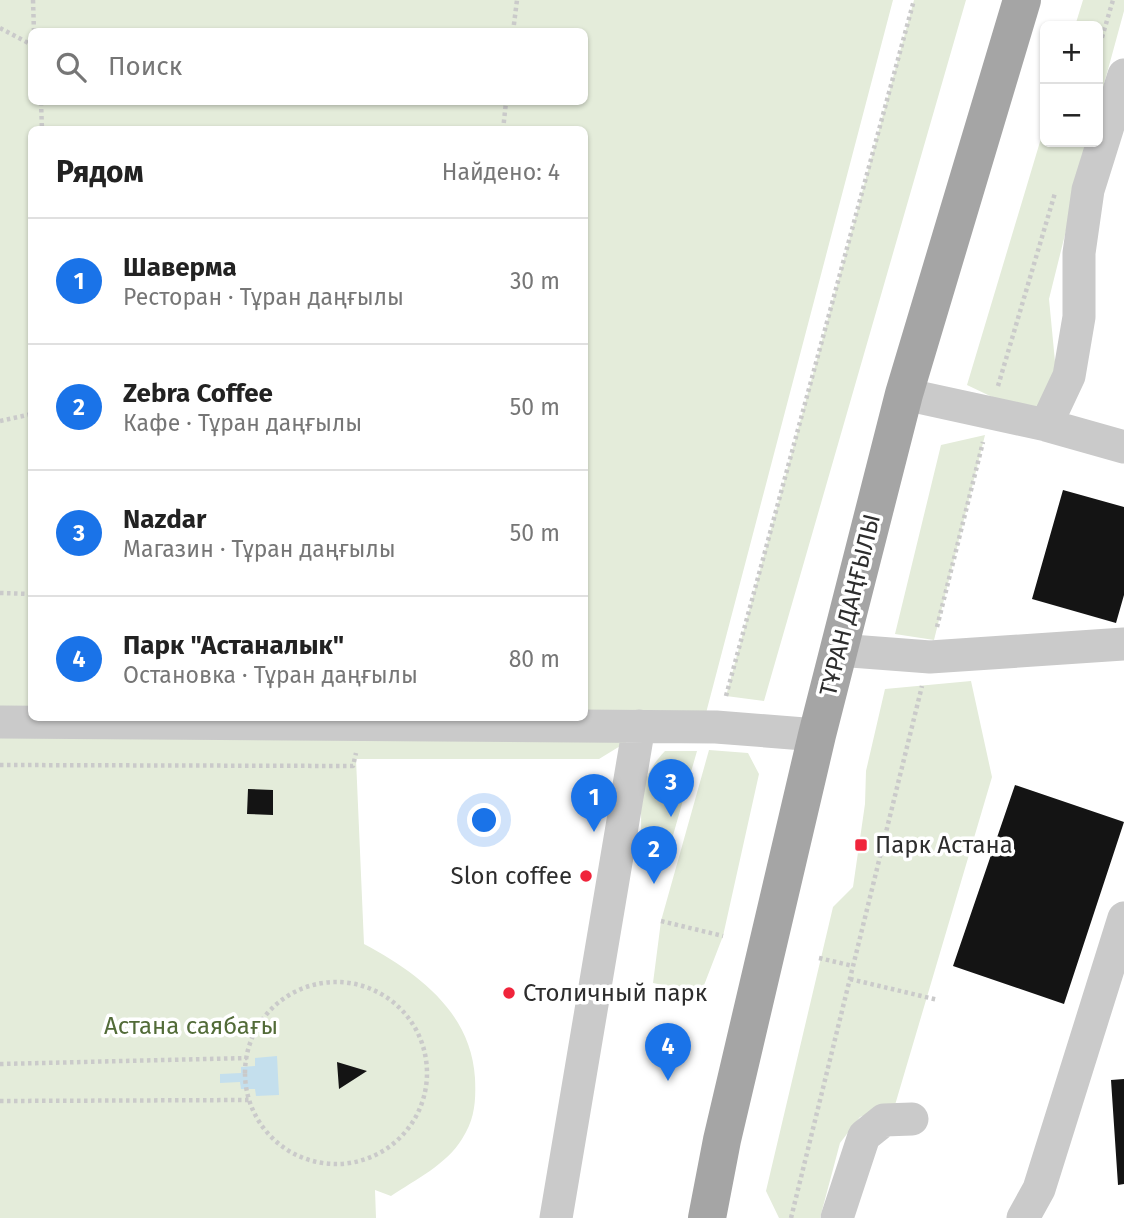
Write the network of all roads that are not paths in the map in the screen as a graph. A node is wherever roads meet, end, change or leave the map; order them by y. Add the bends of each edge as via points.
1 (1022, 0) edge
2 (1124, 75) edge
3 (904, 394) junction
4 (1046, 425) junction
5 (1124, 447) edge
6 (1124, 644) edge
7 (838, 650) junction
8 (0, 722) edge
9 (639, 726) junction
10 (817, 735) junction
11 (1124, 918) edge
12 (912, 1119) dead end
13 (556, 1218) edge
14 (707, 1218) edge
15 (837, 1218) edge
16 (1023, 1218) edge

1 - 3 main road, ТҰРАН ДАҢҒЫЛЫ
2 - 4 street via 1088,190 1079,253 1079,317 1069,376
3 - 4 street
3 - 7 main road, ТҰРАН ДАҢҒЫЛЫ
4 - 5 street
6 - 7 street via 930,657
7 - 10 main road, ТҰРАН ДАҢҒЫЛЫ
8 - 9 street
9 - 10 street
9 - 13 street
10 - 14 main road, ТҰРАН ДАҢҒЫЛЫ
11 - 16 street via 1039,1189
12 - 15 street via 884,1120 864,1136

